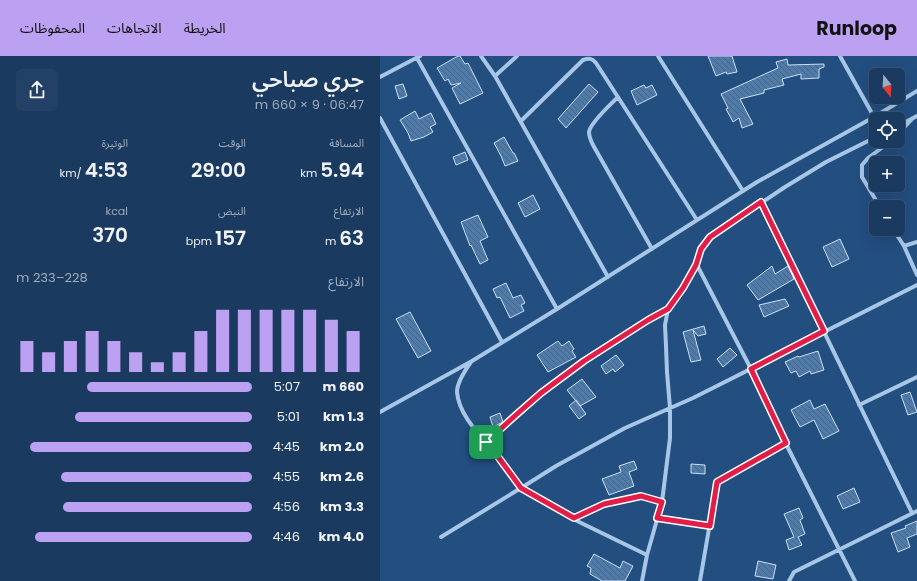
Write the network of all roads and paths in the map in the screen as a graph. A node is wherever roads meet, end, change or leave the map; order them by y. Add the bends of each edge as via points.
1 (481, 56) edge
2 (517, 56) edge
3 (658, 56) edge
4 (840, 56) edge
5 (418, 57) edge
6 (495, 76) junction
7 (380, 77) edge
8 (917, 91) edge
9 (618, 97) junction
10 (871, 112) edge
11 (882, 112) edge
12 (915, 117) edge
13 (380, 118) edge
14 (521, 120) junction
15 (869, 120) edge
16 (905, 122) edge
17 (905, 127) edge
18 (869, 140) edge
19 (882, 148) edge
20 (743, 191) junction
21 (876, 200) edge
22 (761, 202) junction
23 (697, 220) junction
24 (898, 236) edge
25 (917, 242) edge
26 (904, 246) junction
27 (652, 249) junction
28 (696, 265) junction
29 (917, 275) edge
30 (608, 277) junction
31 (917, 285) edge
32 (557, 309) junction
33 (668, 309) junction
34 (824, 331) junction
35 (502, 342) junction
36 (472, 361) junction
37 (751, 369) junction
38 (917, 377) edge
39 (859, 406) junction
40 (670, 408) junction
41 (380, 412) edge
42 (486, 442) junction
43 (786, 443) junction
44 (521, 488) junction
45 (662, 502) junction
46 (917, 511) edge
47 (912, 513) junction
48 (574, 518) junction
49 (657, 518) junction
50 (710, 526) junction
51 (441, 536) dead end
52 (839, 549) junction
53 (647, 555) junction
54 (642, 581) edge
55 (700, 581) edge
56 (789, 581) edge
57 (855, 581) edge

1 - 6 street
2 - 6 street
3 - 20 street
4 - 10 street
5 - 7 street
5 - 32 street
6 - 14 street
8 - 11 street
9 - 14 street via 596,63 588,58
9 - 23 street
9 - 27 street via 597,119 589,135
12 - 16 street
12 - 17 street
13 - 35 street
14 - 30 street
15 - 20 street
18 - 22 street via 826,162
19 - 21 street via 862,165 862,177
20 - 23 street
22 - 28 street via 710,237 701,249
22 - 34 street
23 - 27 street
24 - 26 street
25 - 26 street
26 - 29 street
27 - 30 street
28 - 33 street
28 - 37 street
30 - 32 street
31 - 34 street
32 - 35 street
33 - 40 street via 666,346
33 - 42 street via 584,361 541,393
34 - 37 street
34 - 39 street
35 - 36 street
36 - 41 street
36 - 42 street via 461,378 457,391 466,416
37 - 40 street
37 - 43 street
38 - 39 street
39 - 47 street
40 - 44 street via 625,428
40 - 45 street via 670,438
42 - 44 street
43 - 50 street via 717,482
43 - 52 street
44 - 48 street
44 - 51 street
45 - 48 street via 641,496 604,504
45 - 49 street
46 - 47 street
47 - 52 street
48 - 53 street
49 - 50 street
49 - 53 street
50 - 55 street
52 - 56 street via 794,572
52 - 57 street
53 - 54 street

